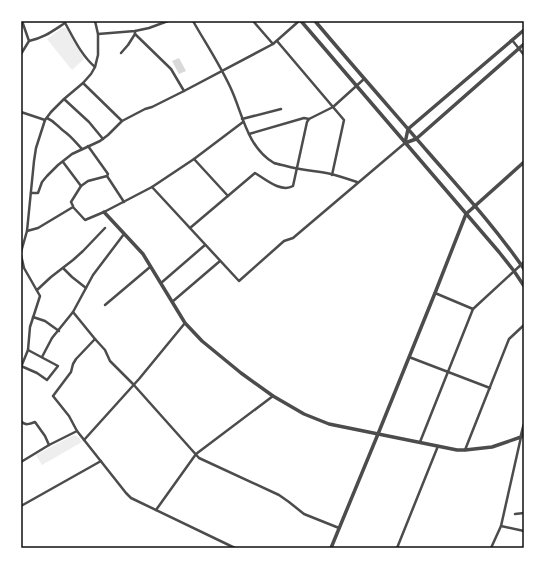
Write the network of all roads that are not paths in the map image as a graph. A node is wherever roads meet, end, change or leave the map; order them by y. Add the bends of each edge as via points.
1 (22, 21) edge
2 (95, 21) edge
3 (168, 21) edge
4 (193, 21) edge
5 (253, 21) edge
6 (300, 21) edge
7 (315, 21) edge
8 (65, 22) edge
9 (524, 30) edge
10 (135, 33) junction
11 (98, 34) junction
12 (29, 40) junction
13 (512, 40) junction
14 (277, 41) junction
15 (273, 44) junction
16 (524, 44) edge
17 (519, 49) junction
18 (121, 53) dead end
19 (21, 54) edge
20 (524, 55) edge
21 (95, 67) junction
22 (222, 71) junction
23 (364, 79) junction
24 (83, 83) junction
25 (357, 85) junction
26 (184, 91) junction
27 (64, 99) junction
28 (333, 107) junction
29 (281, 109) dead end
30 (21, 112) edge
31 (46, 119) junction
32 (309, 119) junction
33 (242, 120) junction
34 (122, 122) junction
35 (408, 129) junction
36 (248, 134) junction
37 (103, 139) junction
38 (416, 139) junction
39 (405, 142) junction
40 (88, 146) junction
41 (82, 149) junction
42 (194, 159) junction
43 (63, 162) junction
44 (524, 162) edge
45 (296, 169) junction
46 (332, 174) junction
47 (107, 176) junction
48 (358, 182) junction
49 (81, 186) junction
50 (152, 187) junction
51 (30, 193) junction
52 (228, 196) junction
53 (124, 202) junction
54 (475, 205) junction
55 (73, 206) junction
56 (104, 212) junction
57 (466, 214) junction
58 (105, 228) dead end
59 (190, 228) junction
60 (27, 231) junction
61 (124, 234) junction
62 (205, 245) junction
63 (21, 253) edge
64 (220, 261) junction
65 (523, 263) edge
66 (150, 266) junction
67 (63, 268) junction
68 (524, 269) edge
69 (514, 271) junction
70 (161, 284) junction
71 (524, 286) edge
72 (86, 288) junction
73 (37, 290) junction
74 (435, 293) junction
75 (172, 302) junction
76 (105, 305) dead end
77 (473, 309) junction
78 (73, 312) junction
79 (34, 317) junction
80 (185, 323) junction
81 (524, 326) edge
82 (58, 331) junction
83 (94, 339) junction
84 (28, 350) junction
85 (42, 357) junction
86 (409, 357) junction
87 (21, 366) edge
88 (448, 371) junction
89 (133, 384) junction
90 (490, 388) junction
91 (273, 396) junction
92 (21, 421) edge
93 (524, 425) edge
94 (77, 431) junction
95 (378, 434) junction
96 (523, 437) edge
97 (84, 440) junction
98 (420, 442) junction
99 (49, 445) junction
100 (438, 446) junction
101 (465, 450) junction
102 (196, 454) junction
103 (21, 462) edge
104 (101, 462) junction
105 (21, 506) edge
106 (156, 510) junction
107 (524, 513) edge
108 (515, 514) dead end
109 (501, 526) junction
110 (340, 528) junction
111 (524, 531) edge
112 (235, 548) edge
113 (332, 548) edge
114 (396, 548) edge
115 (491, 548) edge

1 - 12 street
2 - 11 street
3 - 10 street
4 - 22 street
5 - 15 street
6 - 14 street
6 - 25 street
7 - 23 street
8 - 12 street via 49,34
8 - 21 street via 84,56
9 - 13 street
10 - 11 street
10 - 18 street
10 - 26 street via 171,69
11 - 21 street
12 - 19 street
13 - 17 street
13 - 35 street
14 - 15 street
14 - 28 street
15 - 22 street
16 - 17 street
17 - 20 street
17 - 38 street
21 - 24 street
22 - 26 street
22 - 33 street
23 - 25 street
23 - 35 street
24 - 27 street
24 - 34 street
25 - 28 street
25 - 39 street
26 - 34 street
27 - 31 street
27 - 37 street
28 - 32 street
28 - 46 street via 344,120
29 - 33 street
30 - 31 street
31 - 41 street via 53,121 69,134
31 - 51 street via 36,148
32 - 36 street via 304,118
32 - 45 street
33 - 36 street
33 - 42 street
34 - 37 street
35 - 38 street
35 - 39 street
36 - 45 street via 266,157 276,164
37 - 40 street
38 - 39 street
38 - 54 street
39 - 48 street
39 - 57 street
40 - 41 street
40 - 47 street
41 - 43 street
42 - 50 street
42 - 52 street
43 - 49 street
43 - 51 street via 42,182 38,193
44 - 54 street
45 - 46 street
45 - 52 street via 293,186 289,188 276,186 255,173
46 - 48 street
47 - 49 street via 88,181
47 - 53 street
48 - 64 street via 239,281
49 - 55 street via 71,202
50 - 53 street
50 - 59 street
51 - 60 street
52 - 59 street
53 - 56 street
54 - 57 street
54 - 65 street
55 - 56 street via 85,220
55 - 60 street via 38,228
56 - 61 street
57 - 69 street
57 - 74 street
58 - 67 street
59 - 62 street
60 - 63 street
61 - 66 street via 143,254
61 - 72 street
62 - 64 street
62 - 70 street
63 - 73 street via 24,268
64 - 75 street
65 - 68 street
65 - 69 street
66 - 70 street
66 - 76 street
67 - 72 street
67 - 73 street
69 - 71 street
69 - 77 street
70 - 75 street
72 - 78 street
73 - 79 street via 40,296
74 - 77 street
74 - 86 street
75 - 80 street
77 - 88 street
78 - 82 street
78 - 83 street
79 - 82 street
79 - 84 street
80 - 89 street
80 - 91 street via 202,341
81 - 90 street via 509,339
82 - 85 street
83 - 89 street via 105,350 110,361
83 - 94 street via 76,359 71,372 53,396
84 - 85 street
84 - 87 street
85 - 87 street via 58,366 48,380
86 - 88 street
86 - 95 street
88 - 90 street
88 - 98 street
89 - 97 street
89 - 102 street
90 - 101 street
91 - 95 street via 304,414 329,424
91 - 102 street
92 - 99 street via 27,424 35,422
93 - 96 street
94 - 97 street
94 - 99 street
95 - 98 street
95 - 110 street
96 - 101 street via 492,447
96 - 109 street
97 - 104 street
98 - 100 street
99 - 103 street
100 - 101 street
100 - 114 street
102 - 106 street
102 - 110 street via 199,458 278,495 304,514
104 - 105 street
104 - 106 street via 131,498
106 - 112 street
107 - 108 street
109 - 111 street
109 - 115 street
110 - 113 street

